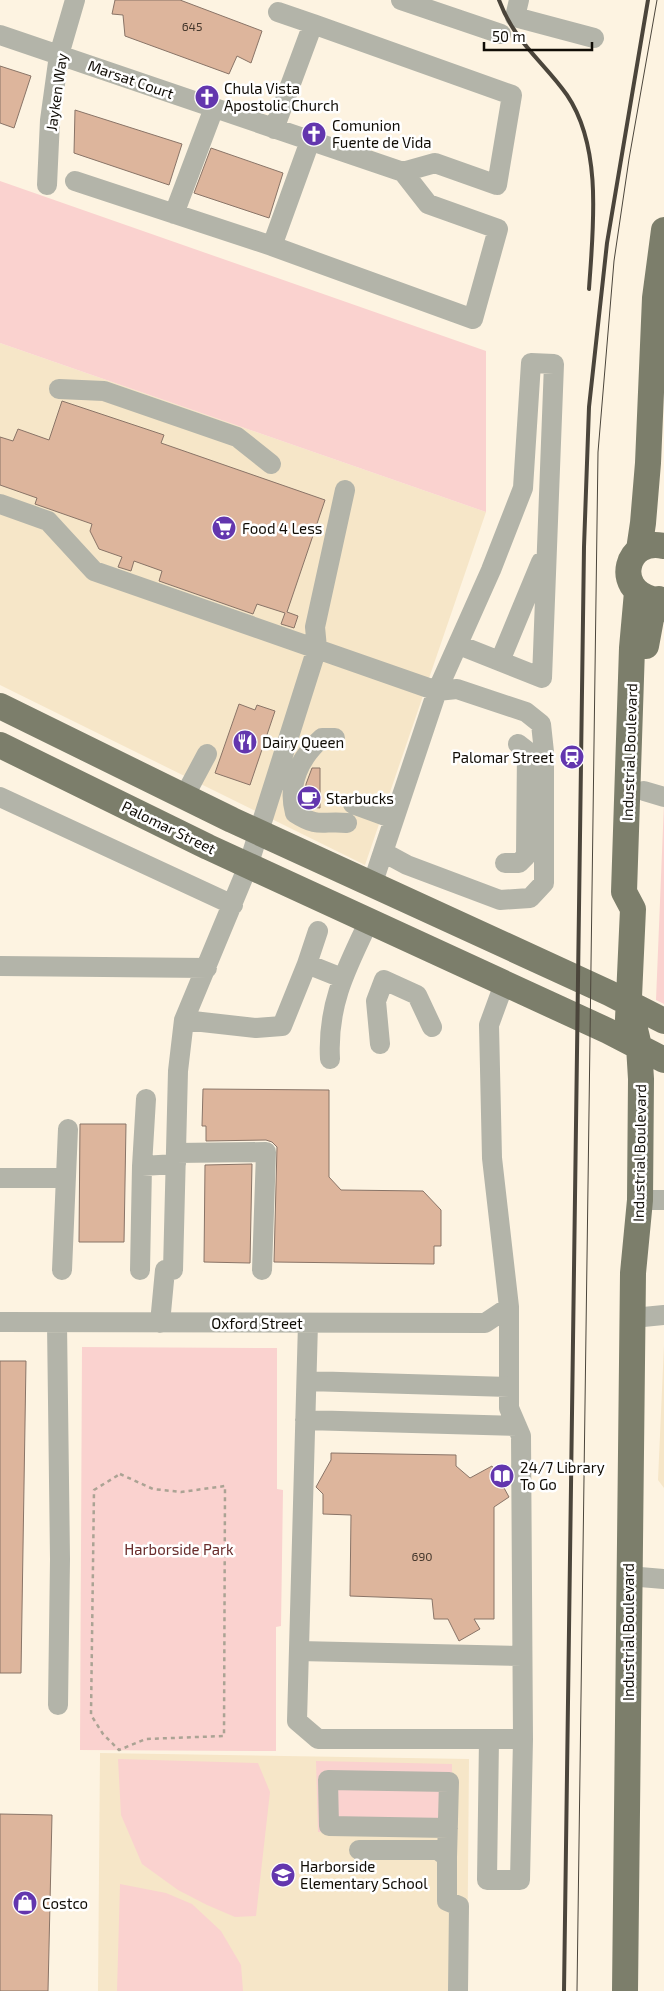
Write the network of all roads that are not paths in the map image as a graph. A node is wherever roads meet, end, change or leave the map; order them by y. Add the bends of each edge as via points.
1 (75, 0) edge
2 (401, 0) edge
3 (519, 0) edge
4 (278, 12) dead end
5 (313, 24) junction
6 (501, 34) dead end
7 (0, 35) edge
8 (594, 38) dead end
9 (59, 55) junction
10 (214, 108) junction
11 (274, 129) junction
12 (310, 141) junction
13 (403, 172) junction
14 (75, 181) dead end
15 (47, 185) dead end
16 (174, 214) junction
17 (664, 230) edge
18 (272, 246) junction
19 (59, 389) dead end
20 (648, 463) junction
21 (271, 464) dead end
22 (523, 488) junction
23 (345, 490) dead end
24 (548, 492) junction
25 (0, 504) edge
26 (664, 536) edge
27 (651, 548) edge
28 (546, 550) junction
29 (654, 596) edge
30 (459, 646) junction
31 (317, 648) junction
32 (500, 661) junction
33 (437, 691) junction
34 (0, 706) edge
35 (335, 738) dead end
36 (518, 744) dead end
37 (0, 745) edge
38 (207, 754) dead end
39 (654, 794) edge
40 (0, 797) edge
41 (184, 797) junction
42 (394, 819) junction
43 (258, 832) junction
44 (383, 852) junction
45 (505, 863) dead end
46 (248, 866) junction
47 (372, 885) junction
48 (233, 905) junction
49 (633, 909) junction
50 (369, 921) junction
51 (318, 931) dead end
52 (307, 964) junction
53 (0, 966) edge
54 (207, 968) junction
55 (342, 978) junction
56 (504, 984) junction
57 (630, 1004) junction
58 (184, 1020) junction
59 (664, 1021) edge
60 (432, 1027) dead end
61 (632, 1043) junction
62 (380, 1044) dead end
63 (330, 1060) dead end
64 (664, 1060) edge
65 (146, 1099) dead end
66 (68, 1129) dead end
67 (176, 1158) junction
68 (142, 1166) junction
69 (0, 1178) edge
70 (66, 1178) junction
71 (652, 1200) edge
72 (62, 1270) dead end
73 (140, 1270) dead end
74 (262, 1270) dead end
75 (633, 1273) junction
76 (509, 1307) junction
77 (664, 1316) edge
78 (633, 1318) junction
79 (0, 1322) edge
80 (160, 1323) junction
81 (308, 1323) junction
82 (57, 1324) junction
83 (307, 1381) junction
84 (509, 1387) junction
85 (305, 1420) junction
86 (517, 1426) junction
87 (628, 1576) junction
88 (664, 1578) edge
89 (299, 1650) junction
90 (522, 1656) junction
91 (58, 1705) dead end
92 (489, 1739) junction
93 (523, 1739) junction
94 (448, 1828) junction
95 (359, 1850) dead end
96 (447, 1857) junction
97 (458, 1991) edge
98 (625, 1991) edge

1 - 9 street, Jayken Way
2 - 6 street
3 - 8 street via 515,17
4 - 5 street
5 - 11 street
5 - 13 street via 512,95 497,185 435,162
7 - 9 street, Marsat Court
9 - 10 street, Marsat Court
9 - 15 street, Jayken Way via 50,120
10 - 11 street, Marsat Court
10 - 16 street
11 - 12 street, Marsat Court
12 - 13 street, Marsat Court
12 - 18 street
13 - 18 street via 428,204 498,229 473,319
14 - 16 street
16 - 18 street
17 - 20 main road, Industrial Boulevard via 655,298
19 - 21 street via 104,391 237,437
20 - 26 main road, Industrial Boulevard
20 - 27 main road, Industrial Boulevard via 643,524
22 - 24 street
22 - 24 street via 532,363 554,364
22 - 30 street
23 - 31 street via 316,627
24 - 28 street
25 - 31 street via 48,521 94,571
27 - 29 main road, Industrial Boulevard via 633,555 628,571 632,586
28 - 32 street
28 - 32 street via 542,678
29 - 39 main road, Industrial Boulevard via 646,645
29 - 49 main road, Industrial Boulevard via 632,648 624,892
30 - 32 street
30 - 33 street
31 - 33 street
31 - 43 street
33 - 42 street
33 - 44 street via 465,692 526,712 541,724 544,883 530,898 500,900 407,866
34 - 41 main road
35 - 42 street via 322,738 308,750 299,766 292,802 295,814 318,824 335,822 350,814
36 - 45 street via 527,751 526,856 519,863
37 - 46 main road, Palomar Street
38 - 41 street
39 - 49 main road, Industrial Boulevard via 642,897
40 - 48 street
41 - 43 main road
42 - 44 street
43 - 46 street
43 - 47 main road
44 - 47 street
46 - 48 street
46 - 50 main road, Palomar Street
47 - 57 main road
48 - 54 street
49 - 57 main road, Industrial Boulevard
50 - 55 street
50 - 56 main road, Palomar Street
51 - 52 street
52 - 55 street
52 - 58 street via 282,1026 256,1028
53 - 54 street
54 - 58 street
55 - 63 street via 328,1033
56 - 61 main road, Palomar Street
56 - 76 street via 489,1025 492,1158
57 - 59 main road
57 - 61 main road, Industrial Boulevard
58 - 67 street via 178,1071
60 - 62 street via 417,995 384,980 376,1001
61 - 64 main road, Palomar Street
61 - 71 main road, Industrial Boulevard
61 - 75 main road, Industrial Boulevard via 626,1217
65 - 68 street
66 - 70 street
67 - 68 street
67 - 74 street via 266,1152
67 - 80 street via 169,1270
68 - 73 street
69 - 70 street
70 - 72 street
71 - 75 main road, Industrial Boulevard
75 - 78 main road, Industrial Boulevard
76 - 81 street, Oxford Street via 486,1323
76 - 84 street
77 - 78 street
78 - 87 main road, Industrial Boulevard
79 - 82 street, Oxford Street
80 - 81 street, Oxford Street
80 - 82 street, Oxford Street
81 - 83 street
82 - 91 street
83 - 84 street
83 - 85 street
84 - 86 street via 509,1408
85 - 86 street
85 - 89 street
86 - 90 street via 521,1436
87 - 88 street
87 - 98 main road, Industrial Boulevard
89 - 90 street
89 - 92 street via 297,1721 318,1739
90 - 93 street
92 - 93 street
92 - 93 street via 487,1880 520,1880
94 - 94 street via 448,1782 328,1780 329,1826
94 - 96 street
95 - 96 street via 438,1850
96 - 97 street via 447,1901 459,1906

